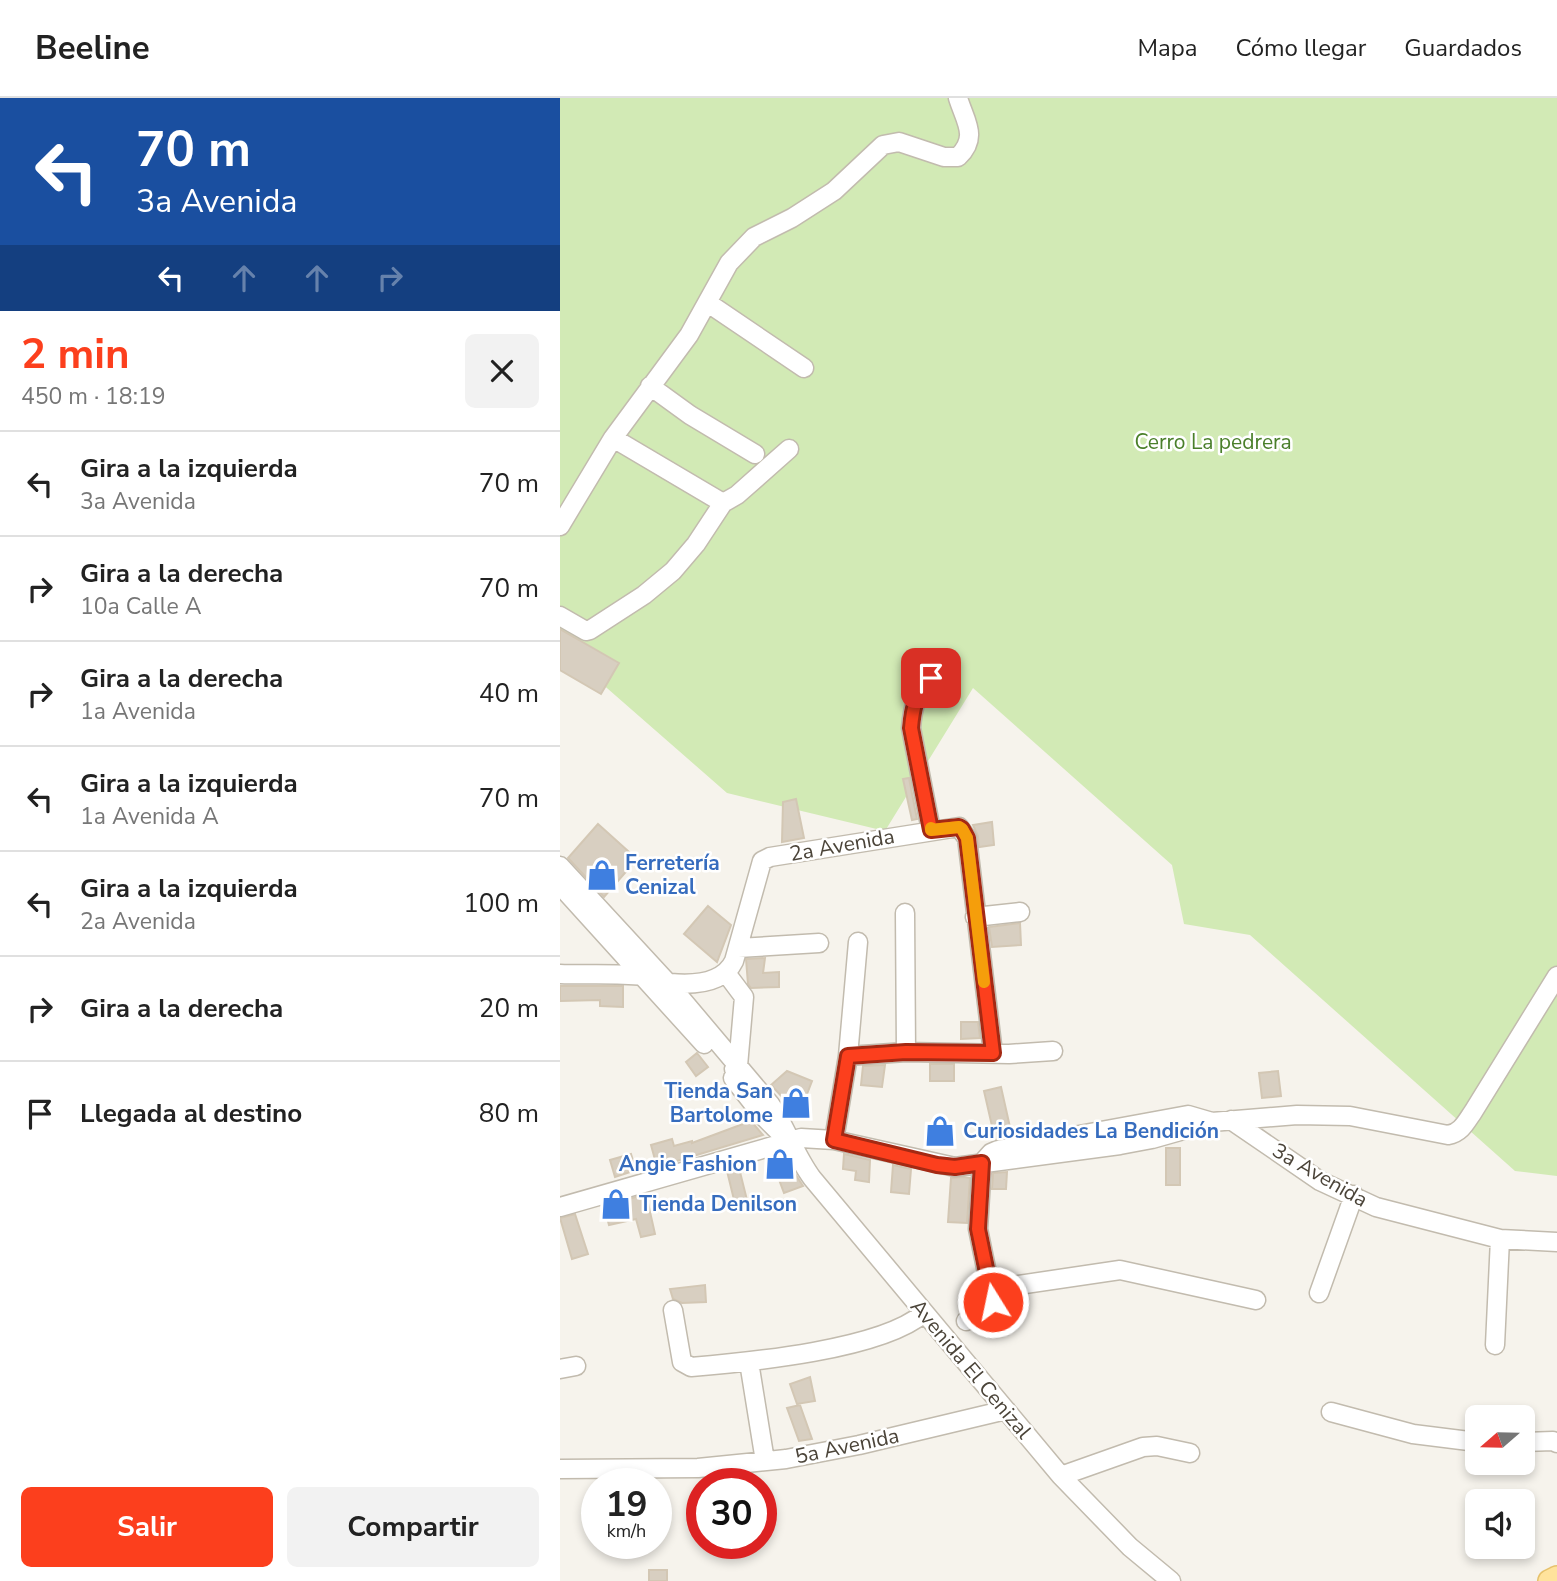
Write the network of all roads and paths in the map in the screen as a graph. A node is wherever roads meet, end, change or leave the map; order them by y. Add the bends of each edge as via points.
1 (958, 98) edge
2 (708, 303) junction
3 (804, 369) dead end
4 (650, 386) junction
5 (613, 438) junction
6 (789, 449) dead end
7 (755, 454) dead end
8 (723, 503) junction
9 (560, 526) edge
10 (560, 616) edge
11 (931, 678) dead end
12 (931, 830) junction
13 (560, 866) edge
14 (560, 885) edge
15 (1020, 912) dead end
16 (905, 913) dead end
17 (975, 917) junction
18 (858, 942) dead end
19 (819, 943) dead end
20 (738, 948) junction
21 (726, 973) junction
22 (560, 974) edge
23 (645, 976) junction
24 (1557, 976) edge
25 (668, 983) junction
26 (1053, 1051) dead end
27 (906, 1052) junction
28 (993, 1053) junction
29 (848, 1056) junction
30 (733, 1070) junction
31 (1231, 1121) junction
32 (834, 1140) junction
33 (789, 1141) junction
34 (982, 1163) junction
35 (1354, 1195) junction
36 (560, 1207) edge
37 (1500, 1239) junction
38 (1557, 1242) edge
39 (991, 1289) junction
40 (1319, 1293) dead end
41 (1256, 1300) dead end
42 (673, 1310) dead end
43 (924, 1313) junction
44 (966, 1321) dead end
45 (1495, 1345) dead end
46 (750, 1362) junction
47 (1006, 1410) junction
48 (1331, 1412) dead end
49 (1465, 1440) edge
50 (1535, 1442) edge
51 (1557, 1443) edge
52 (1190, 1453) dead end
53 (765, 1461) junction
54 (560, 1469) edge
55 (1061, 1476) junction
56 (1557, 1577) edge
57 (1171, 1581) edge
58 (1549, 1581) edge

1 - 2 street via 971,132 967,149 958,157 899,142 883,145 834,191 754,237 729,263
2 - 3 street
2 - 4 street
4 - 5 street
4 - 7 street
5 - 8 street
5 - 9 street
6 - 8 street
8 - 10 street via 685,558 644,595 590,630
11 - 12 street via 918,693 911,728
12 - 17 street, 2a Avenida via 962,829 967,838
12 - 20 street, 2a Avenida via 762,861
13 - 25 street, Avenida El Cenizal
14 - 23 street, Avenida El Cenizal
15 - 17 street
16 - 27 street
17 - 28 street
18 - 29 street
19 - 20 street
20 - 21 street
21 - 25 street via 712,980
21 - 30 street via 744,997
22 - 23 street
23 - 25 street
23 - 30 street, Avenida El Cenizal
24 - 31 street via 1458,1132 1448,1135 1350,1116
25 - 30 street, Avenida El Cenizal
26 - 28 street
27 - 28 street
27 - 29 street
29 - 32 street
30 - 33 street, Avenida El Cenizal via 762,1115
31 - 34 street via 1212,1122 1188,1115 998,1150
31 - 35 street, 3a Avenida via 1309,1174
32 - 33 street
32 - 34 street via 937,1165
33 - 36 street
33 - 43 street, Avenida El Cenizal via 812,1178
34 - 39 street via 978,1229
35 - 37 street, 3a Avenida via 1376,1207
35 - 40 street
37 - 38 street, 3a Avenida
37 - 45 street
39 - 41 street via 1120,1270
39 - 44 street via 992,1306
42 - 46 street via 685,1365
43 - 46 street via 889,1333
43 - 47 street, Avenida El Cenizal
46 - 53 street
47 - 53 street, 5a Avenida
47 - 55 street, Avenida El Cenizal
48 - 49 street via 1413,1434
50 - 51 street
52 - 55 street via 1143,1447
53 - 54 street, 5a Avenida via 681,1469
55 - 57 street, Avenida El Cenizal via 1130,1547
56 - 58 main road

